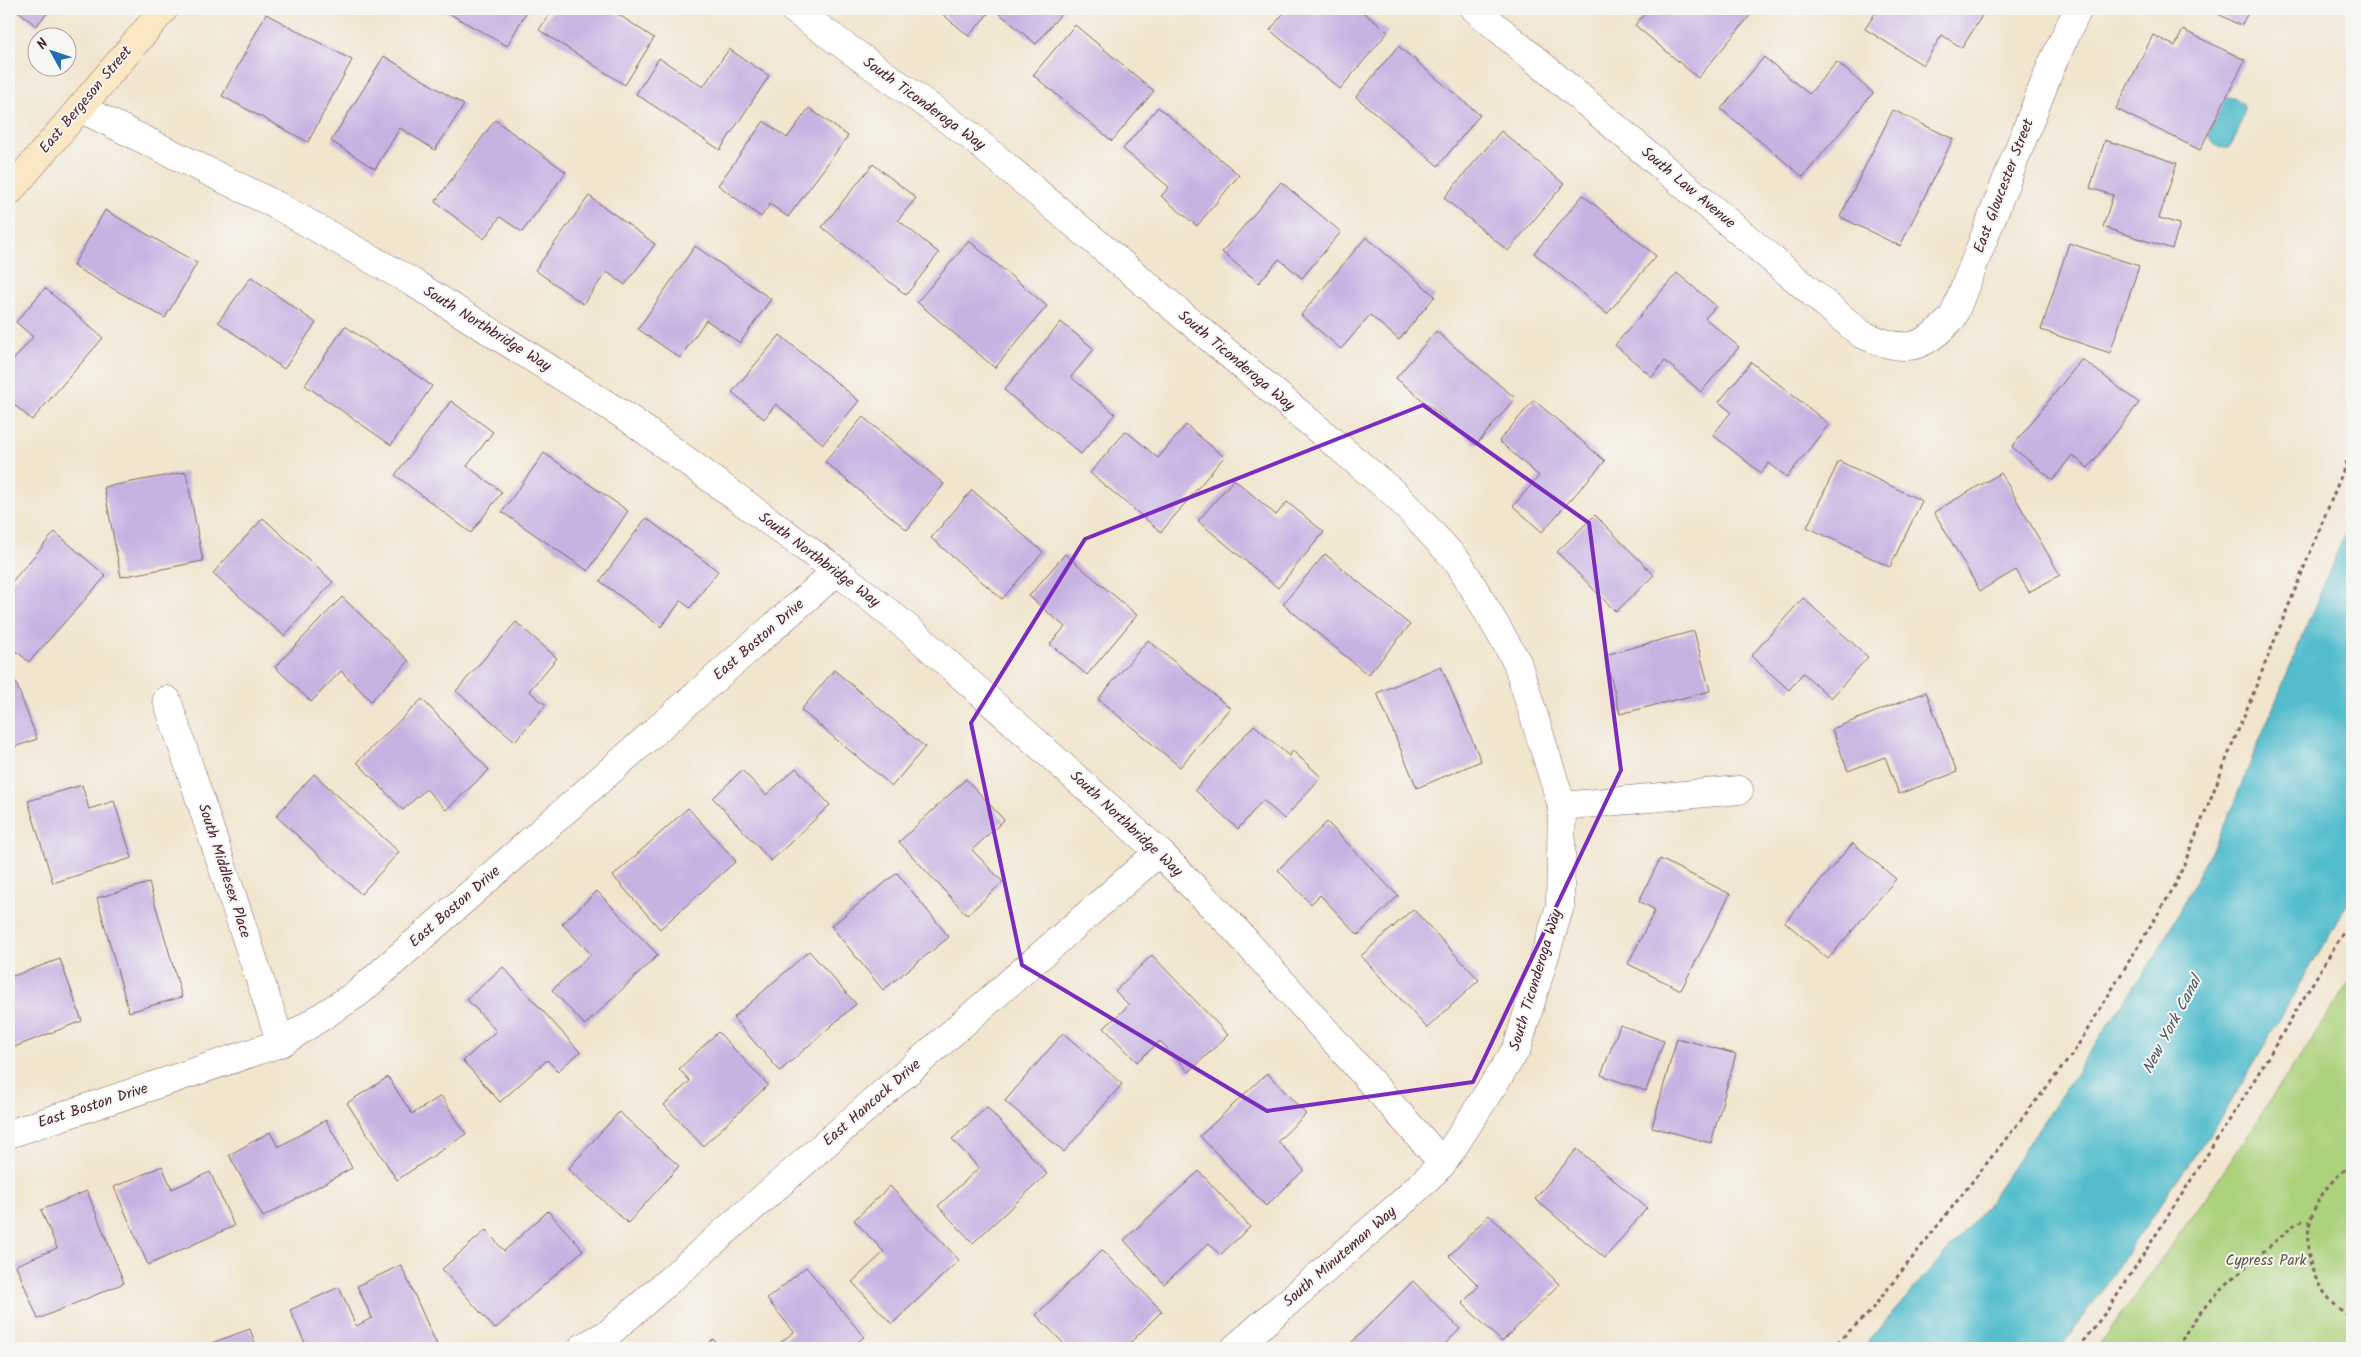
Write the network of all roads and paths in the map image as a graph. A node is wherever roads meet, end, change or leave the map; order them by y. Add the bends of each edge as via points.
1 (164, 9) edge
2 (793, 9) edge
3 (1475, 9) edge
4 (2078, 9) edge
5 (80, 108) junction
6 (9, 192) edge
7 (1911, 346) joint
8 (2352, 449) edge
9 (837, 571) junction
10 (167, 700) dead end
11 (1739, 790) dead end
12 (1562, 806) junction
13 (1158, 852) junction
14 (2352, 918) edge
15 (281, 1043) junction
16 (9, 1134) edge
17 (1442, 1163) junction
18 (2352, 1165) edge
19 (2308, 1222) junction
20 (2352, 1318) edge
21 (582, 1348) edge
22 (1235, 1348) edge
23 (1831, 1348) edge
24 (2078, 1348) edge
25 (2179, 1348) edge

1 - 5 street, East Bergeson Street
2 - 12 street, South Ticonderoga Way via 968,135 1396,495 1460,563 1517,662
3 - 7 street, South Law Avenue via 1861,334 1886,345
4 - 7 street, East Gloucester Street via 2052,64 1953,317 1934,336
5 - 6 street, East Bergeson Street
5 - 9 street, South Northbridge Way via 278,206 412,282 631,420
8 - 23 path via 2176,884 2072,1056 1868,1314
9 - 13 street, South Northbridge Way via 908,629
9 - 15 street, East Boston Drive via 358,993
10 - 15 street, South Middlesex Place
11 - 12 street
12 - 17 street, South Ticonderoga Way via 1560,906 1518,1048
13 - 17 street, South Northbridge Way via 1234,928
13 - 21 street, East Hancock Drive via 609,1334
14 - 24 path via 2109,1308
15 - 16 street, East Boston Drive
17 - 22 street, South Minuteman Way via 1405,1200
18 - 19 path via 2336,1175 2321,1195
19 - 20 path via 2307,1251 2313,1274 2330,1299
19 - 25 path via 2294,1225 2213,1298

